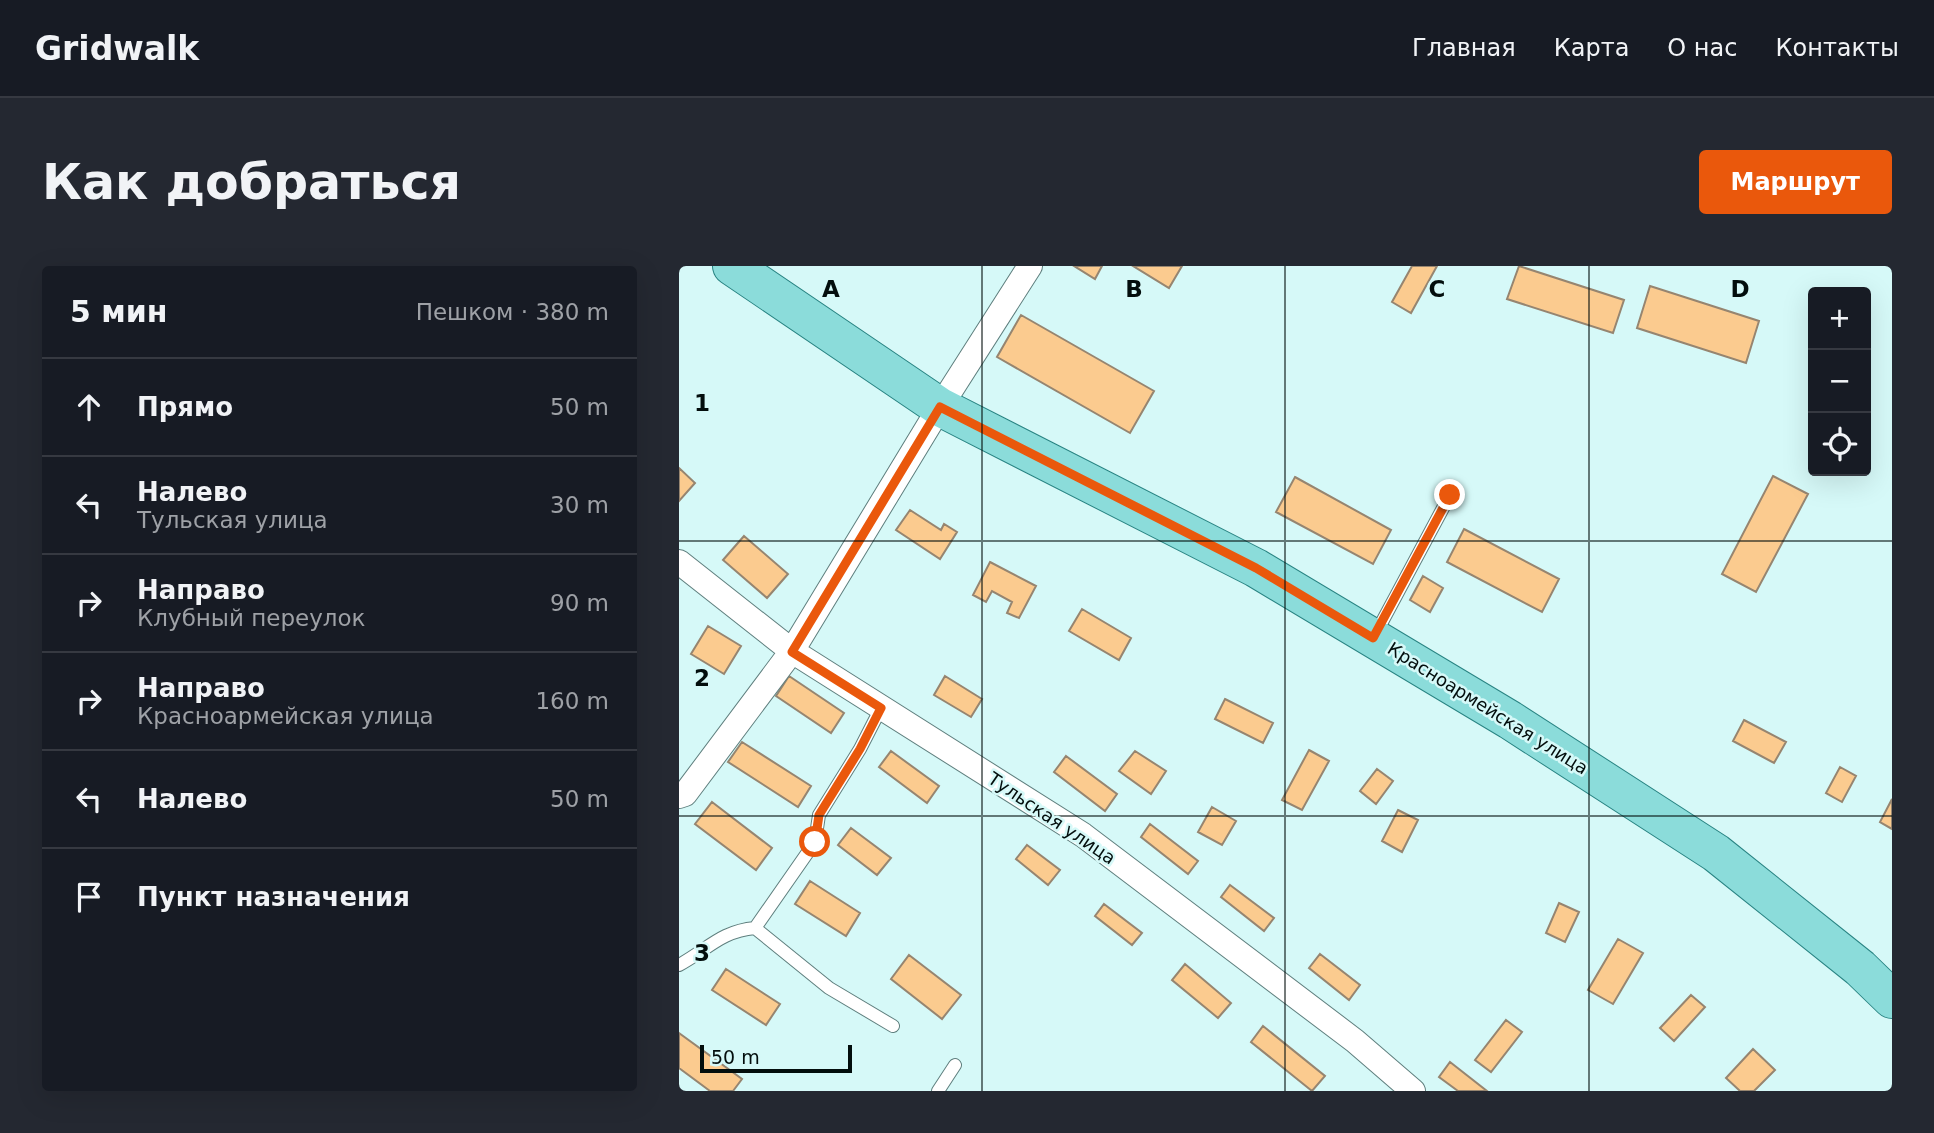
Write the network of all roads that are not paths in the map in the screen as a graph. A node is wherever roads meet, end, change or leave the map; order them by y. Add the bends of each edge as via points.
1 (732, 266) edge
2 (1030, 266) edge
3 (940, 407) junction
4 (1450, 495) dead end
5 (679, 562) edge
6 (1373, 638) junction
7 (792, 652) junction
8 (881, 708) junction
9 (679, 796) edge
10 (755, 928) junction
11 (679, 965) edge
12 (1892, 999) edge
13 (893, 1026) dead end
14 (955, 1065) dead end
15 (938, 1091) edge
16 (1413, 1091) edge

1 - 3 main road, Красноармейская улица
2 - 3 street
3 - 6 main road, Красноармейская улица via 1256,568
3 - 7 street
4 - 6 lane
5 - 7 street, Тульская улица
6 - 12 main road, Красноармейская улица via 1716,853
7 - 8 street, Тульская улица
7 - 9 street
8 - 10 lane via 819,815 815,842
8 - 16 street, Тульская улица via 1083,835 1355,1041
10 - 11 lane via 722,936
10 - 13 lane via 828,988
14 - 15 lane

